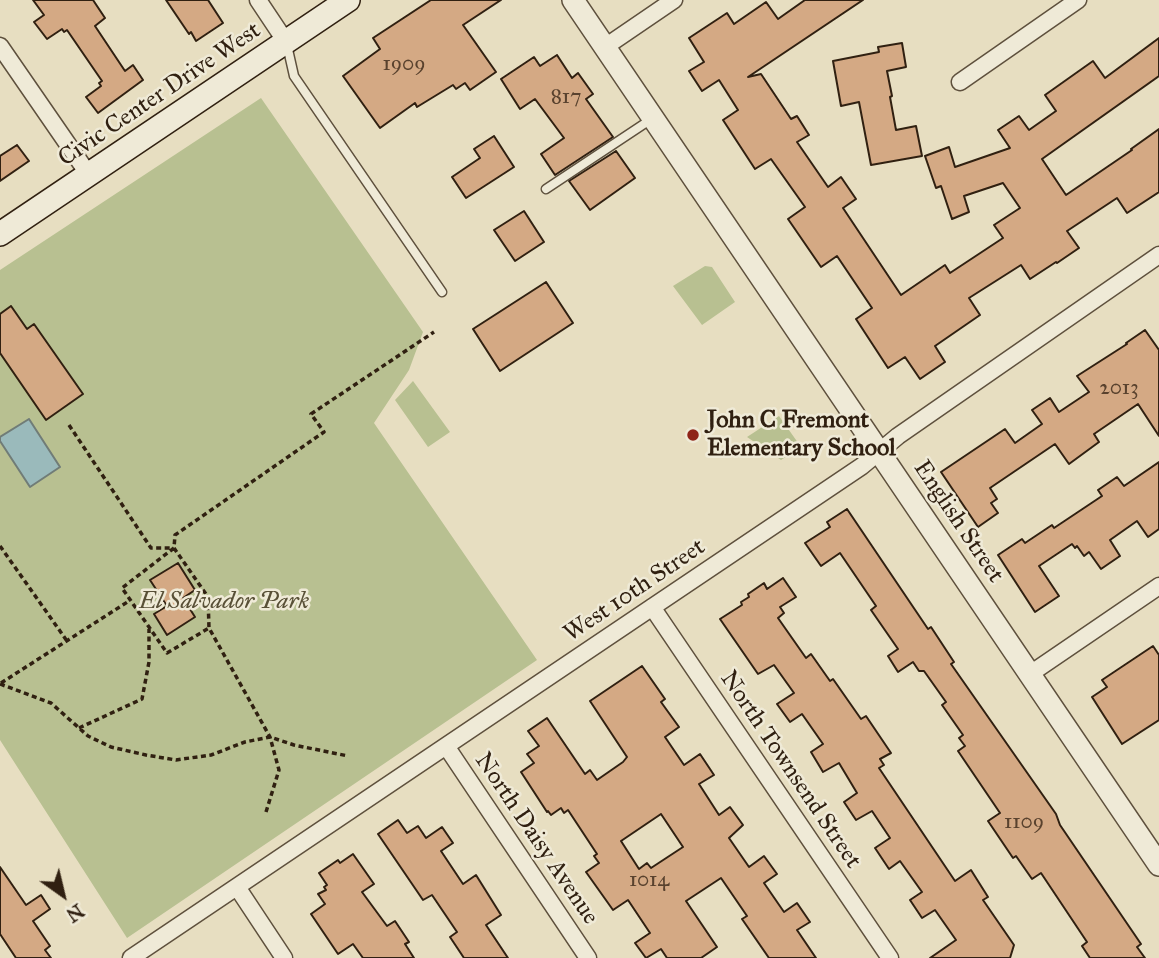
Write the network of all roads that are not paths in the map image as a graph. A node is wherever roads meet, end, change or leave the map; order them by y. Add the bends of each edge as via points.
1 (258, 0) edge
2 (348, 0) edge
3 (573, 0) edge
4 (674, 0) edge
5 (1078, 0) edge
6 (286, 42) junction
7 (0, 46) edge
8 (605, 47) junction
9 (960, 82) dead end
10 (653, 118) junction
11 (89, 174) junction
12 (546, 189) dead end
13 (0, 234) edge
14 (1159, 255) edge
15 (442, 292) dead end
16 (879, 452) junction
17 (1159, 586) edge
18 (652, 607) junction
19 (1030, 674) junction
20 (446, 746) junction
21 (1159, 864) edge
22 (237, 887) junction
23 (131, 958) edge
24 (284, 958) edge
25 (589, 958) edge
26 (890, 958) edge

1 - 6 street
2 - 6 main road, Civic Center Drive West
3 - 8 street, English Street
4 - 8 street
5 - 9 street
6 - 11 main road, Civic Center Drive West
6 - 15 lane via 294,76
7 - 11 street
8 - 10 street, English Street
10 - 12 lane
10 - 16 street, English Street
11 - 13 main road, Civic Center Drive West
14 - 16 street, West 10th Street
16 - 18 street, West 10th Street
16 - 19 street, English Street
17 - 19 street
18 - 20 street, West 10th Street
18 - 26 street, North Townsend Street
19 - 21 street, English Street
20 - 22 street, West 10th Street
20 - 25 street, North Daisy Avenue
22 - 23 street, West 10th Street
22 - 24 street

